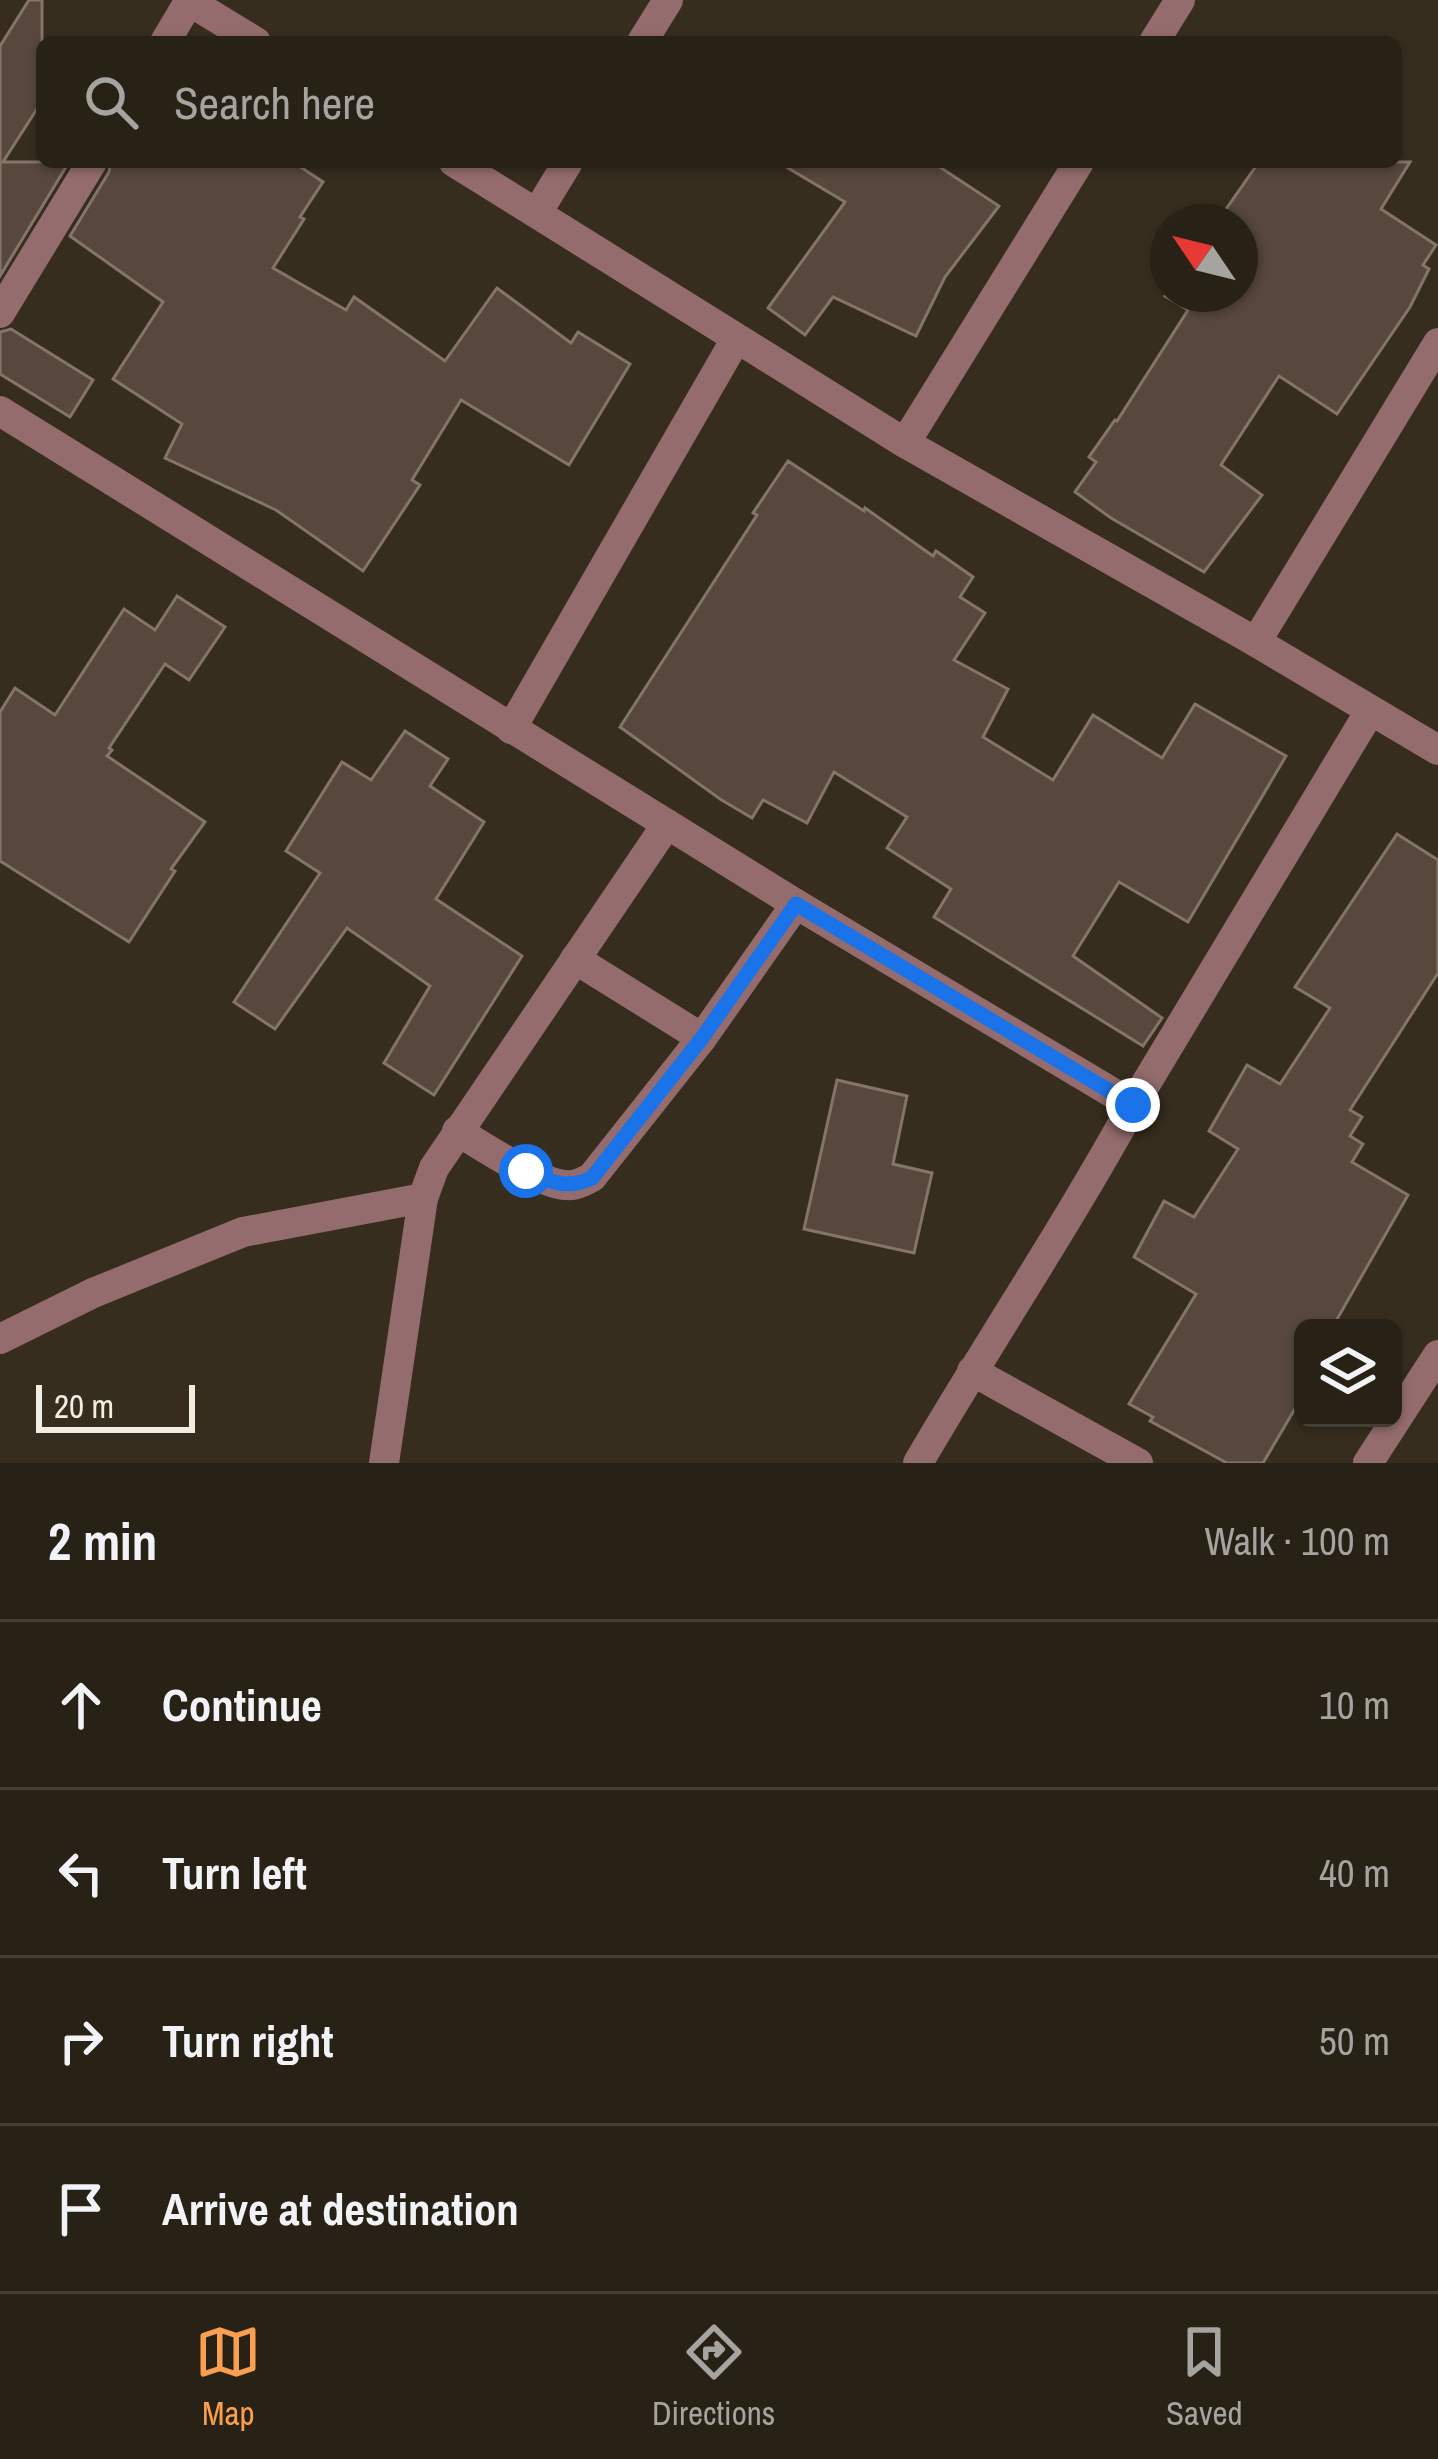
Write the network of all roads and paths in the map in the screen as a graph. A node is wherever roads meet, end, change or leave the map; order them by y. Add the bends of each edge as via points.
1 (189, 0) edge
2 (668, 0) edge
3 (1180, 0) edge
4 (168, 36) edge
5 (246, 36) edge
6 (646, 36) edge
7 (1158, 36) edge
8 (88, 168) edge
9 (464, 168) edge
10 (564, 168) edge
11 (1075, 168) edge
12 (537, 212) junction
13 (0, 313) edge
14 (736, 339) junction
15 (1438, 343) edge
16 (0, 411) edge
17 (904, 443) junction
18 (1256, 642) junction
19 (1370, 711) junction
20 (511, 729) junction
21 (1438, 750) edge
22 (667, 824) junction
23 (796, 904) junction
24 (575, 959) junction
25 (702, 1038) junction
26 (1133, 1105) junction
27 (457, 1131) junction
28 (424, 1198) junction
29 (0, 1339) edge
30 (1438, 1355) edge
31 (972, 1371) junction
32 (384, 1463) edge
33 (919, 1463) edge
34 (1138, 1463) edge
35 (1368, 1463) edge

1 - 4 street
1 - 5 street
2 - 6 street
3 - 7 street
8 - 13 street
9 - 12 street
10 - 12 street
11 - 17 street
12 - 14 street
14 - 17 street
14 - 20 street
15 - 18 street
16 - 20 street
17 - 18 street
18 - 19 street
19 - 21 street
19 - 26 street
20 - 22 street
22 - 23 street
22 - 24 street
23 - 25 street
23 - 26 street
24 - 25 street
24 - 27 street
25 - 27 street via 592,1178 576,1185 526,1171
26 - 31 street
27 - 28 street
28 - 29 street via 243,1232
28 - 32 street
30 - 35 street
31 - 33 street
31 - 34 street

